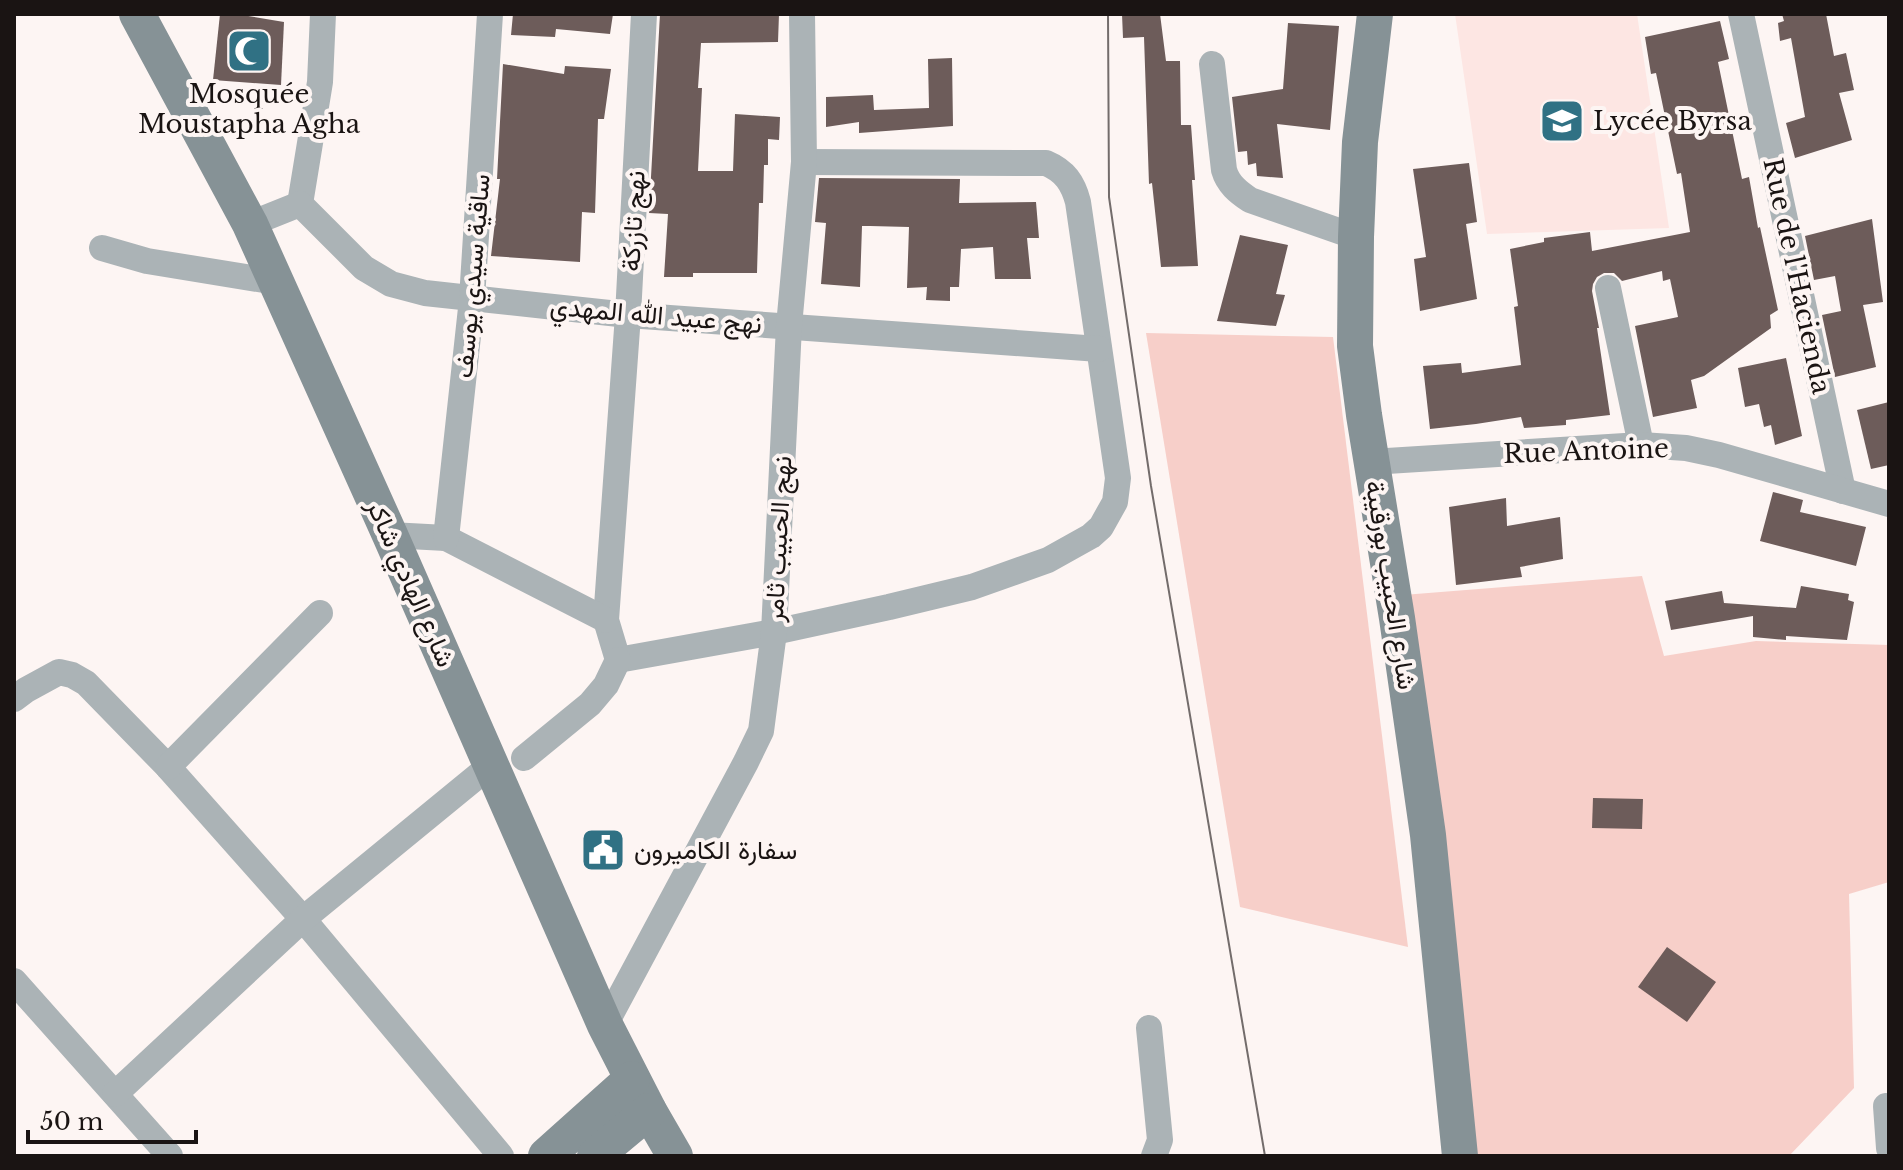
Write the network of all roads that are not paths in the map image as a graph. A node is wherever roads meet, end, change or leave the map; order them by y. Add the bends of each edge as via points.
1 (137, 14) edge
2 (323, 14) edge
3 (490, 14) edge
4 (644, 14) edge
5 (802, 14) edge
6 (1375, 14) edge
7 (1741, 14) edge
8 (1212, 64) dead end
9 (804, 162) junction
10 (300, 204) junction
11 (250, 224) junction
12 (1356, 237) junction
13 (102, 248) dead end
14 (276, 282) junction
15 (1608, 288) dead end
16 (472, 299) junction
17 (628, 315) junction
18 (789, 326) junction
19 (1099, 349) junction
20 (1641, 445) junction
21 (1371, 462) junction
22 (1843, 491) junction
23 (1889, 504) edge
24 (390, 535) junction
25 (446, 538) junction
26 (320, 613) dead end
27 (606, 620) junction
28 (774, 632) junction
29 (618, 660) junction
30 (18, 688) edge
31 (508, 762) junction
32 (168, 767) junction
33 (303, 919) junction
34 (14, 981) edge
35 (605, 1025) junction
36 (1149, 1028) dead end
37 (632, 1079) junction
38 (115, 1094) junction
39 (1886, 1106) dead end
40 (649, 1111) junction
41 (1889, 1148) edge
42 (170, 1156) edge
43 (501, 1156) edge
44 (546, 1156) edge
45 (595, 1156) edge
46 (675, 1156) edge
47 (1154, 1156) edge
48 (1460, 1156) edge

1 - 11 street, شارع الهادي شاكر
2 - 10 street via 320,82
3 - 16 street, ساقية سيدي يوسف
4 - 17 street, نهج تازركة
5 - 9 street, نهج الحبيب ثامر
6 - 12 street, شارع الحبيب بورقيبة via 1360,142
7 - 22 street, Rue de l'Hacienda
8 - 12 street via 1224,170 1232,185 1250,200
9 - 18 street, نهج الحبيب ثامر
9 - 19 street via 1046,163 1058,168 1078,202
10 - 11 street
10 - 16 street, نهج عبيد الله المهدي via 364,268 391,284
11 - 14 street, شارع الهادي شاكر
12 - 21 street, شارع الحبيب بورقيبة via 1355,346
13 - 14 street via 147,261
14 - 24 street, شارع الهادي شاكر
15 - 20 street
16 - 17 street, نهج عبيد الله المهدي
16 - 25 street, ساقية سيدي يوسف
17 - 18 street, نهج عبيد الله المهدي
17 - 27 street, نهج تازركة
18 - 19 street, نهج عبيد الله المهدي
18 - 28 street, نهج الحبيب ثامر
19 - 28 street via 1118,478 1115,502 1091,536 1048,560 972,587
20 - 21 street, Rue Antoine
20 - 22 street, Rue Antoine via 1719,455
21 - 48 street, شارع الحبيب بورقيبة via 1428,835
22 - 23 street, Rue Antoine
24 - 25 street
24 - 31 street, شارع الهادي شاكر
25 - 27 street
26 - 32 street
27 - 29 street
28 - 29 street
28 - 35 street, نهج الحبيب ثامر via 761,731
29 - 31 street via 590,704
30 - 32 street via 59,672 72,675
31 - 33 street
31 - 35 street, شارع الهادي شاكر
32 - 33 street
33 - 38 street
33 - 43 street
34 - 38 street
35 - 37 street, شارع الهادي شاكر
36 - 47 street via 1160,1140
37 - 40 street, شارع الهادي شاكر
37 - 44 street
38 - 42 street
39 - 41 street
40 - 45 street
40 - 46 street, شارع الهادي شاكر

